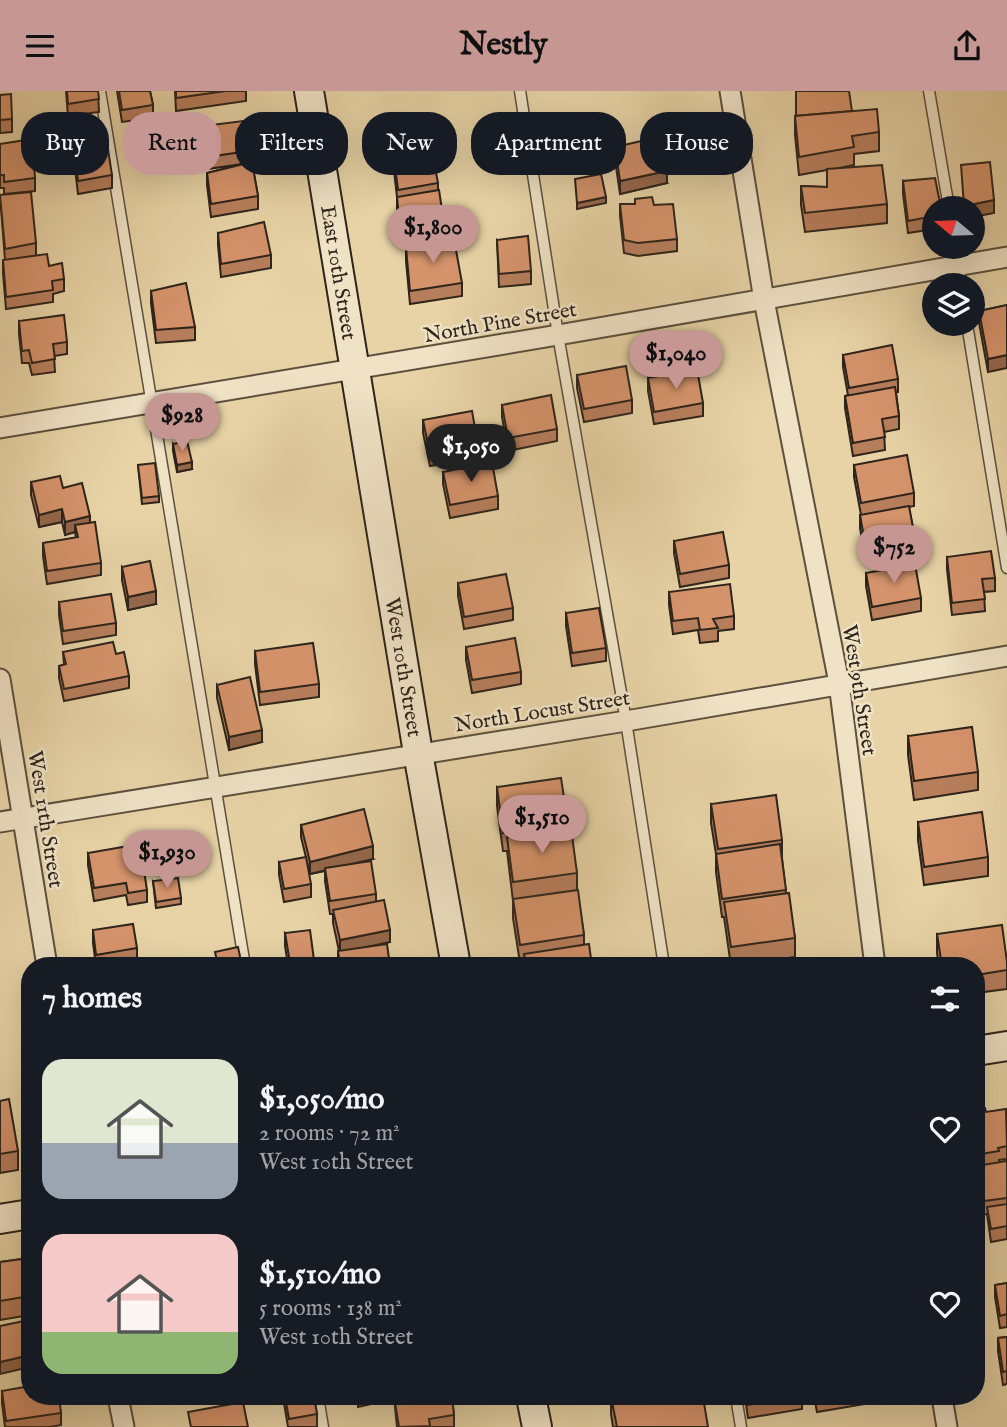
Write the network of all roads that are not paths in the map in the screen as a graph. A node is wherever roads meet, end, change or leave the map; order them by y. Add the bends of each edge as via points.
1 (100, 91) edge
2 (309, 91) edge
3 (520, 91) edge
4 (730, 91) edge
5 (929, 91) edge
6 (946, 196) edge
7 (1007, 257) edge
8 (958, 266) edge
9 (764, 300) junction
10 (558, 335) junction
11 (969, 336) edge
12 (355, 369) junction
13 (152, 403) junction
14 (0, 428) edge
15 (1007, 568) edge
16 (1007, 656) edge
17 (0, 679) edge
18 (839, 683) junction
19 (626, 721) junction
20 (418, 753) junction
21 (215, 787) junction
22 (23, 818) junction
23 (0, 822) edge
24 (46, 957) edge
25 (243, 957) edge
26 (454, 957) edge
27 (663, 957) edge
28 (874, 957) edge
29 (1007, 1046) edge
30 (985, 1050) edge
31 (21, 1216) edge
32 (0, 1219) edge
33 (120, 1405) edge
34 (319, 1405) edge
35 (533, 1405) edge
36 (737, 1405) edge
37 (943, 1405) edge
38 (124, 1427) edge
39 (323, 1427) edge
40 (537, 1427) edge
41 (741, 1427) edge
42 (947, 1427) edge

1 - 13 lane
2 - 12 street, East 10th Street
3 - 10 lane
4 - 9 street, West 9th Street
5 - 6 lane
7 - 8 street, North Pine Street
8 - 9 street, North Pine Street
9 - 10 street, North Pine Street
9 - 18 street, West 9th Street
10 - 12 street, North Pine Street
10 - 19 lane
11 - 15 lane
12 - 13 street, North Pine Street
12 - 20 street, West 10th Street
13 - 14 street, North Pine Street
13 - 21 lane
16 - 18 street, North Locust Street
17 - 22 street, West 11th Street
18 - 19 street, North Locust Street
18 - 28 street, West 9th Street
19 - 20 street, North Locust Street
19 - 27 lane
20 - 21 street, North Locust Street
20 - 26 street, West 10th Street
21 - 22 street, North Locust Street
21 - 25 lane
22 - 23 street, North Locust Street
22 - 24 street, West 11th Street
29 - 30 street
31 - 32 street
33 - 38 street
34 - 39 lane
35 - 40 street
36 - 41 lane
37 - 42 street

